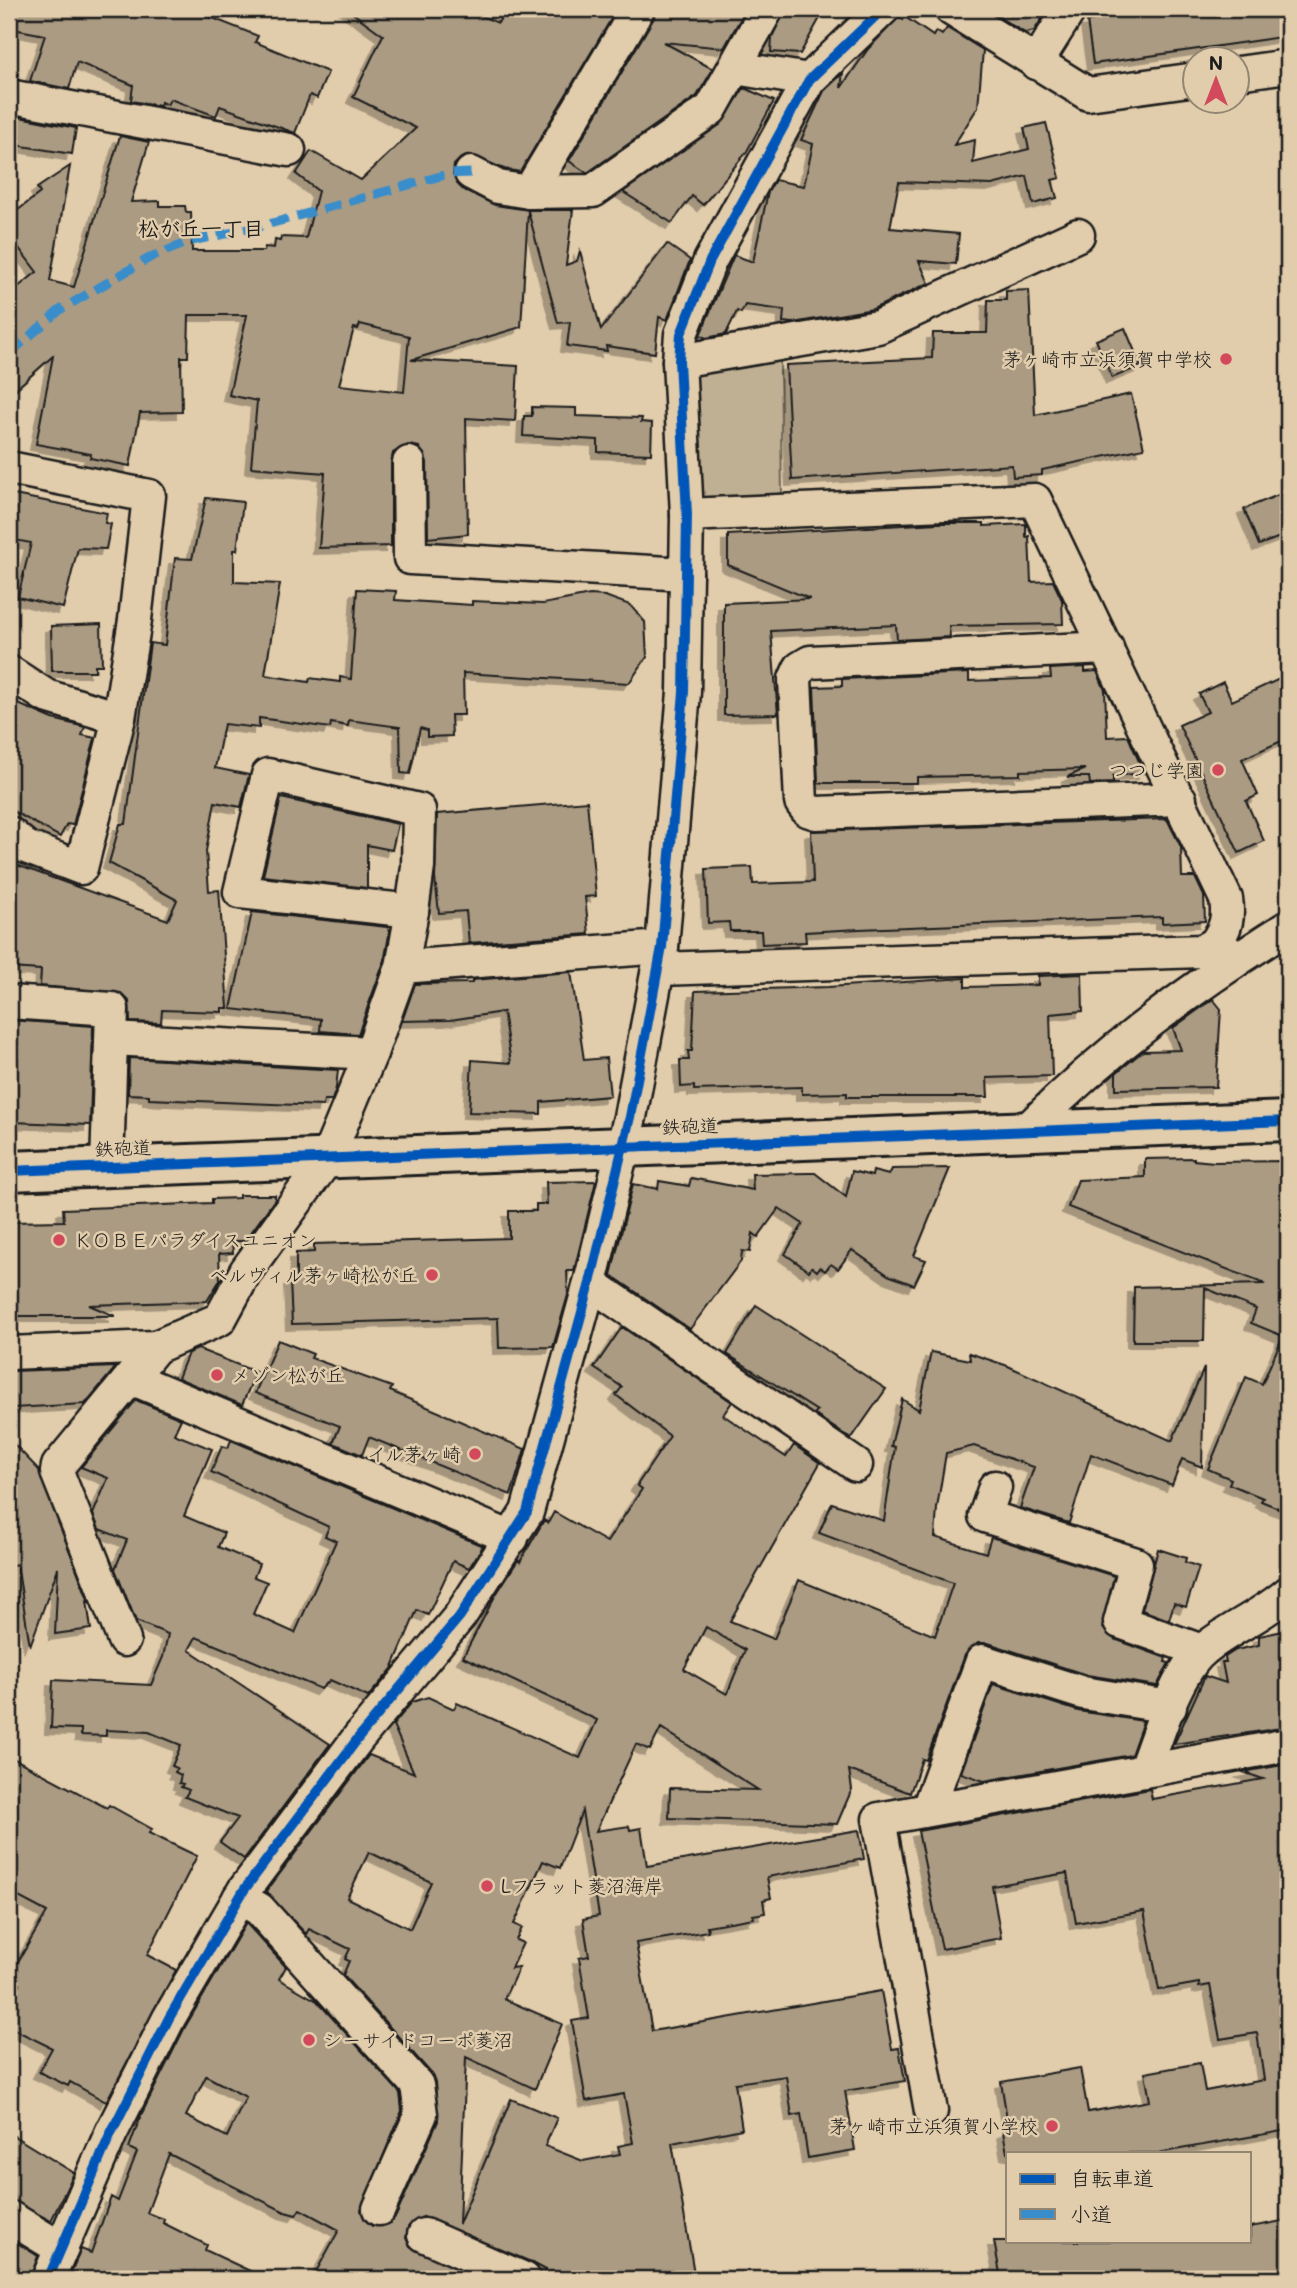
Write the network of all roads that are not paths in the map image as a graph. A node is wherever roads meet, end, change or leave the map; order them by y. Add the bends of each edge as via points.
1 (638, 9) edge
2 (767, 9) edge
3 (883, 9) edge
4 (951, 9) edge
5 (1070, 9) edge
6 (1036, 63) junction
7 (1288, 66) edge
8 (735, 68) junction
9 (1252, 71) edge
10 (809, 80) junction
11 (1182, 81) edge
12 (9, 96) edge
13 (289, 150) dead end
14 (471, 173) dead end
15 (529, 192) junction
16 (1078, 235) dead end
17 (679, 361) junction
18 (409, 463) dead end
19 (9, 467) edge
20 (687, 515) junction
21 (686, 573) junction
22 (1107, 648) junction
23 (9, 672) edge
24 (119, 718) junction
25 (1180, 799) junction
26 (9, 833) edge
27 (412, 911) junction
28 (1288, 927) edge
29 (1227, 951) junction
30 (661, 958) junction
31 (402, 967) junction
32 (9, 1002) edge
33 (112, 1039) junction
34 (371, 1053) junction
35 (1288, 1121) edge
36 (1027, 1130) junction
37 (622, 1146) junction
38 (327, 1158) junction
39 (107, 1166) junction
40 (9, 1171) edge
41 (590, 1283) junction
42 (156, 1347) junction
43 (9, 1353) edge
44 (131, 1378) junction
45 (856, 1465) dead end
46 (995, 1487) dead end
47 (512, 1538) junction
48 (1288, 1593) edge
49 (124, 1640) dead end
50 (1202, 1651) junction
51 (1170, 1707) junction
52 (1288, 1745) edge
53 (1145, 1769) junction
54 (928, 1809) junction
55 (239, 1898) junction
56 (930, 2111) dead end
57 (379, 2209) dead end
58 (9, 2217) edge
59 (424, 2235) dead end
60 (62, 2249) junction
61 (48, 2279) edge
62 (524, 2279) edge

1 - 15 street
2 - 8 street
3 - 10 street
4 - 6 street
5 - 6 street
6 - 11 street via 1088,94
7 - 9 street
8 - 10 street
8 - 15 street via 711,108 593,191
10 - 17 street via 710,261 681,334
12 - 13 street
14 - 15 street via 498,187
16 - 17 street via 877,327
17 - 20 street
18 - 21 street via 410,558
19 - 24 street via 149,496
20 - 21 street
20 - 22 street via 1035,500
21 - 30 street via 684,692
22 - 25 street
22 - 25 street via 810,662 800,668 795,679 801,802 816,813
23 - 24 street via 46,696
24 - 26 street via 81,868 26,847
25 - 29 street via 1226,899
27 - 27 street via 419,810 268,775 240,892
27 - 31 street
28 - 29 street
29 - 30 street
29 - 36 street via 1211,975 1079,1077
30 - 31 street
30 - 37 street
31 - 34 street
32 - 33 street via 112,1009
33 - 34 street
33 - 39 street
34 - 38 street
35 - 36 street, 鉄砲道
36 - 37 street, 鉄砲道
37 - 38 street, 鉄砲道
37 - 41 street
38 - 39 street, 鉄砲道
38 - 42 street via 246,1271 220,1319
39 - 40 street, 鉄砲道
41 - 45 street
41 - 47 street via 534,1490
42 - 43 street
42 - 44 street
44 - 47 street
44 - 49 street via 57,1472
46 - 50 street via 985,1516 1136,1564 1121,1622
47 - 55 street via 460,1616 359,1737
48 - 50 street
50 - 51 street
51 - 53 street
51 - 54 street via 1083,1693 982,1661
52 - 53 street
53 - 54 street
54 - 56 street via 879,1819
55 - 57 street via 259,1909 417,2085 421,2114
55 - 60 street via 163,2030 111,2133
58 - 60 street
59 - 62 street
60 - 61 street

